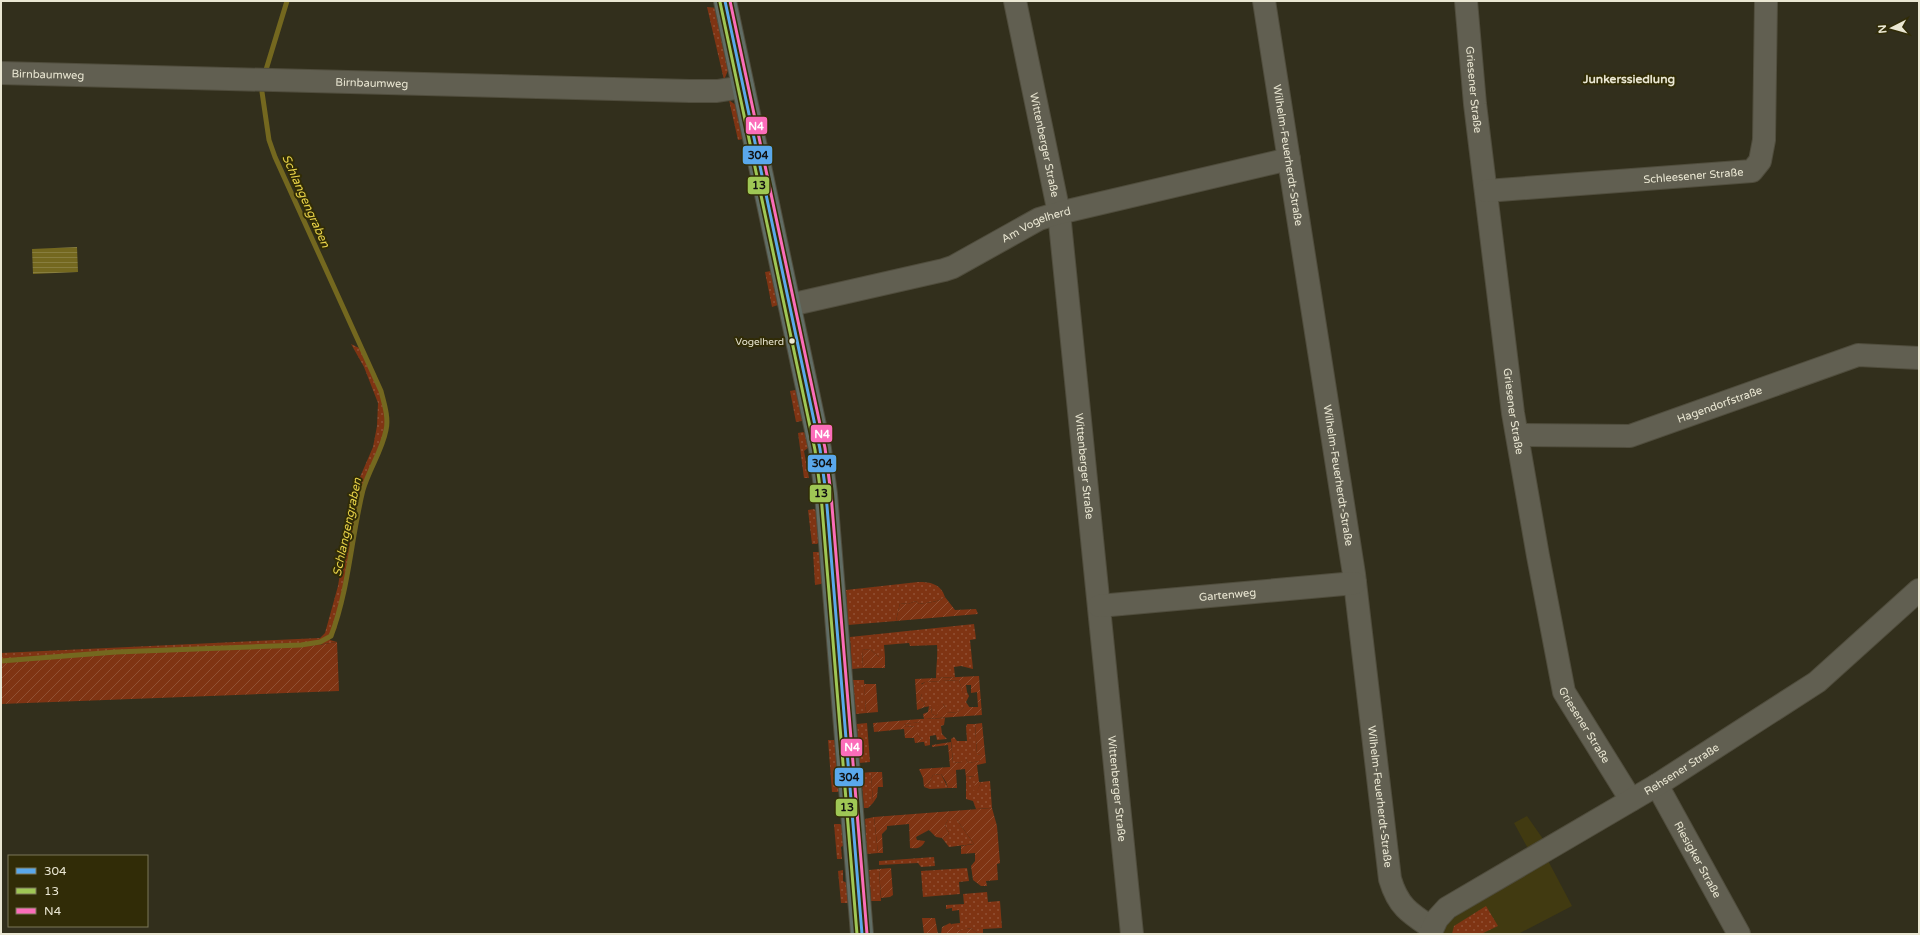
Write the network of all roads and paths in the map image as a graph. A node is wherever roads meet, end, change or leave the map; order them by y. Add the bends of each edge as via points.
1 (725, 1) edge
2 (1015, 1) edge
3 (1264, 1) edge
4 (1466, 1) edge
5 (1766, 1) edge
6 (1, 73) edge
7 (743, 87) junction
8 (1289, 159) junction
9 (1486, 191) junction
10 (1059, 213) junction
11 (790, 305) junction
12 (1919, 358) edge
13 (1518, 436) junction
14 (1355, 583) junction
15 (1919, 590) edge
16 (1099, 606) junction
17 (1657, 785) junction
18 (1631, 800) junction
19 (1431, 931) edge
20 (862, 934) edge
21 (1132, 934) edge
22 (1739, 934) edge

1 - 7 main road
2 - 10 street, Wittenberger Straße
3 - 8 street, Wilhelm-Feuerherdt-Straße
4 - 9 street, Griesener Straße
5 - 9 street, Schleesener Straße via 1764,140 1760,161 1752,171
6 - 7 street, Birnbaumweg via 690,91 717,91
7 - 11 main road
8 - 10 street, Am Vogelherd
8 - 14 street, Wilhelm-Feuerherdt-Straße
9 - 13 street, Griesener Straße
10 - 11 street, Am Vogelherd via 1039,219 949,269
10 - 16 street, Wittenberger Straße
11 - 20 main road via 814,415 826,494
12 - 13 street, Hagendorfstraße via 1858,355 1630,436
13 - 18 street, Griesener Straße via 1564,692
14 - 16 street, Gartenweg
14 - 19 street, Wilhelm-Feuerherdt-Straße via 1390,879 1400,903
15 - 17 street, Rehsener Straße via 1817,682
16 - 21 street, Wittenberger Straße
17 - 18 street, Rehsener Straße
17 - 22 street, Riesigker Straße
18 - 19 street, Rehsener Straße via 1448,908 1437,919

